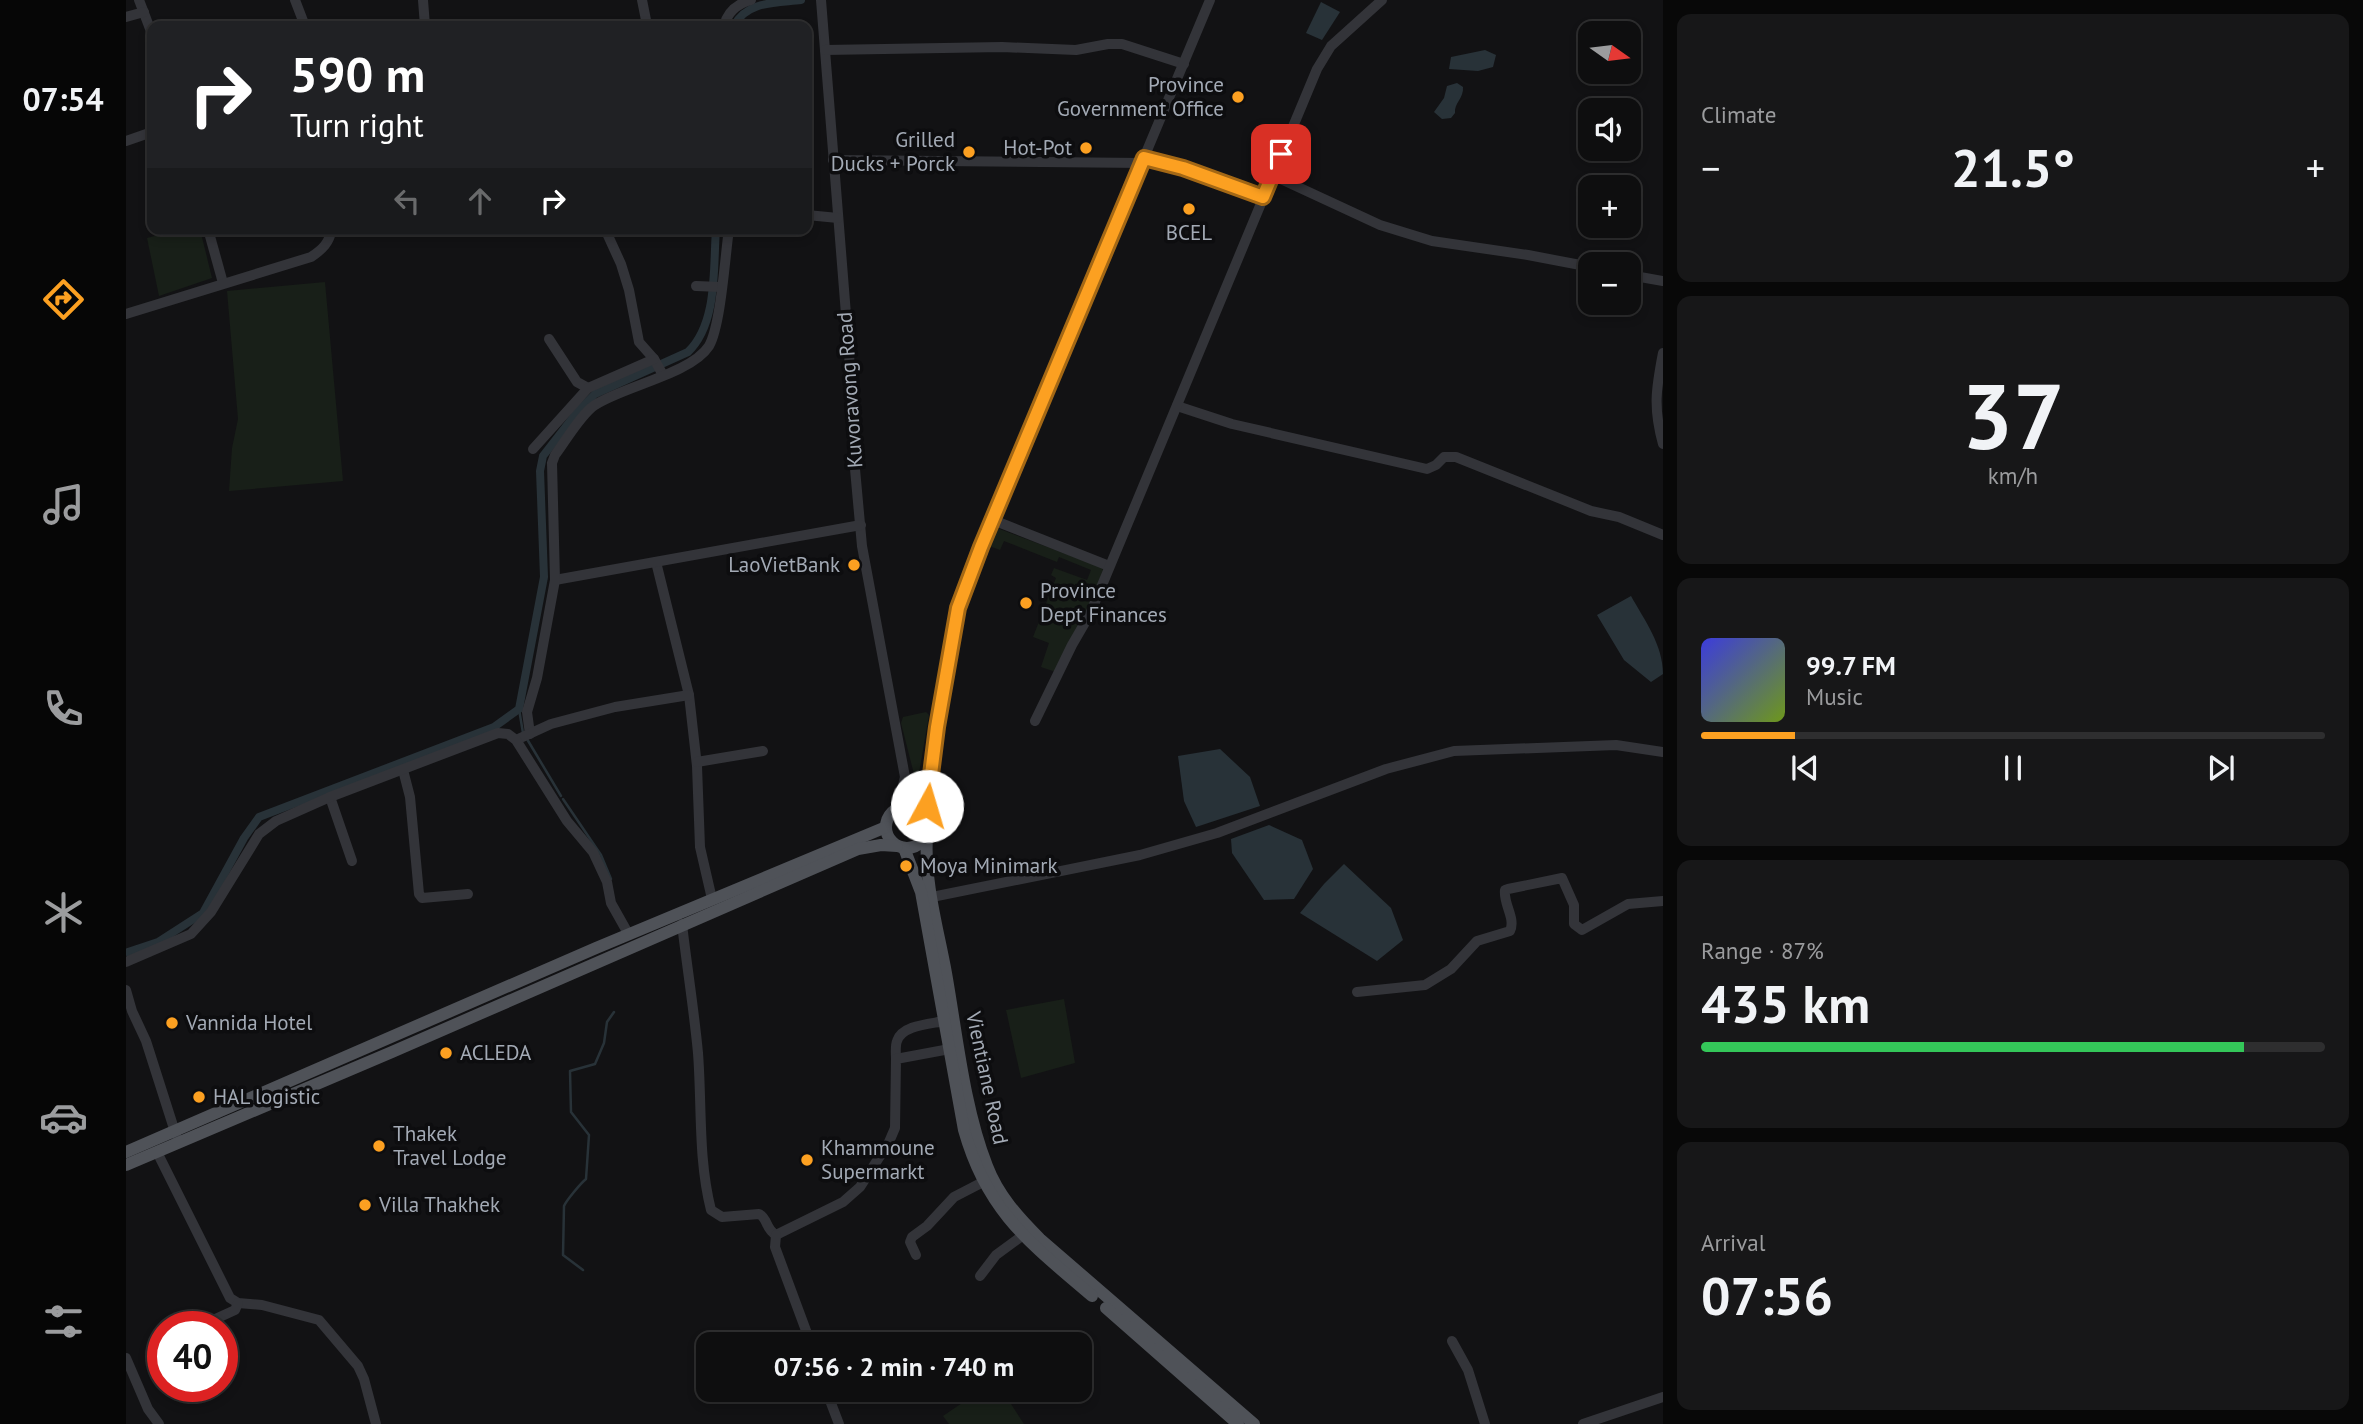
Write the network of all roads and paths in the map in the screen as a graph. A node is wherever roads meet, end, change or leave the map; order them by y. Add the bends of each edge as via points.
1 (139, 0) edge
2 (295, 0) edge
3 (423, 0) edge
4 (642, 0) edge
5 (751, 0) edge
6 (821, 0) edge
7 (1210, 0) edge
8 (1382, 0) edge
9 (144, 12) junction
10 (126, 17) edge
11 (147, 21) edge
12 (303, 21) edge
13 (425, 21) edge
14 (646, 21) edge
15 (725, 21) edge
16 (825, 50) junction
17 (1184, 64) junction
18 (147, 134) edge
19 (126, 141) edge
20 (834, 160) junction
21 (1143, 160) junction
22 (1272, 175) junction
23 (1263, 197) junction
24 (812, 215) edge
25 (838, 218) junction
26 (210, 235) edge
27 (330, 235) edge
28 (607, 235) edge
29 (728, 235) edge
30 (1578, 265) edge
31 (1641, 277) edge
32 (1663, 281) edge
33 (223, 283) junction
34 (696, 286) dead end
35 (721, 287) junction
36 (126, 314) edge
37 (549, 339) dead end
38 (1663, 353) edge
39 (654, 359) junction
40 (663, 375) junction
41 (588, 388) junction
42 (1177, 406) junction
43 (1663, 444) edge
44 (533, 449) dead end
45 (993, 520) junction
46 (860, 525) junction
47 (1663, 536) edge
48 (656, 562) junction
49 (1109, 566) junction
50 (555, 580) junction
51 (689, 695) junction
52 (1035, 721) dead end
53 (530, 734) junction
54 (516, 740) junction
55 (763, 751) dead end
56 (1663, 752) edge
57 (697, 762) junction
58 (403, 769) junction
59 (905, 777) junction
60 (330, 797) junction
61 (894, 811) junction
62 (923, 813) junction
63 (886, 827) junction
64 (927, 836) junction
65 (900, 847) junction
66 (352, 861) dead end
67 (468, 894) dead end
68 (932, 897) junction
69 (712, 899) junction
70 (1663, 901) edge
71 (682, 924) junction
72 (629, 935) junction
73 (126, 962) edge
74 (126, 990) edge
75 (1357, 992) dead end
76 (944, 1021) junction
77 (954, 1048) junction
78 (896, 1059) junction
79 (177, 1137) junction
80 (126, 1152) edge
81 (157, 1152) junction
82 (126, 1165) edge
83 (983, 1182) junction
84 (776, 1235) junction
85 (1022, 1236) junction
86 (916, 1255) dead end
87 (980, 1276) dead end
88 (238, 1303) junction
89 (233, 1311) edge
90 (807, 1332) edge
91 (1452, 1341) dead end
92 (126, 1358) edge
93 (1663, 1397) edge
94 (831, 1402) edge
95 (159, 1424) edge
96 (376, 1424) edge
97 (839, 1424) edge
98 (1238, 1424) edge
99 (1254, 1424) edge
100 (1485, 1424) edge
101 (1583, 1424) edge

1 - 9 street
2 - 12 street
3 - 13 street
4 - 14 street
5 - 15 street via 739,5
6 - 16 street, Kuvoravong Road
7 - 17 street
8 - 22 street via 1326,52
9 - 10 street
9 - 11 street
16 - 17 street via 1076,50 1122,44
16 - 20 street, Kuvoravong Road
17 - 21 street
18 - 19 street
20 - 21 street
20 - 25 street, Kuvoravong Road
21 - 23 street via 1183,168
21 - 45 street
22 - 23 street
22 - 30 street via 1380,225 1432,241
23 - 42 street
24 - 25 street
25 - 46 street, Kuvoravong Road
26 - 33 street
27 - 33 street via 323,250 311,257
28 - 39 street via 629,290 639,342
29 - 35 street
31 - 32 street
33 - 36 street
34 - 35 street
35 - 40 street via 709,346 697,358
37 - 41 street via 577,382
38 - 43 street via 1655,393
39 - 40 street
39 - 41 street
40 - 50 street via 596,404 555,456 551,471
41 - 44 street
42 - 47 street via 1232,424 1427,469 1444,457 1456,457
42 - 49 street
45 - 49 street
45 - 62 street via 958,608
46 - 48 street
46 - 59 street, Kuvoravong Road
48 - 50 street
48 - 51 street
49 - 52 street via 1090,614
50 - 53 street via 527,712
51 - 53 street via 615,707
51 - 57 street
53 - 54 street
54 - 58 street via 498,733
54 - 72 street via 567,821 593,852 611,903
55 - 57 street
56 - 68 street via 1616,746 1454,751 1385,769 1217,834 1140,855
57 - 69 street via 700,847
58 - 60 street
58 - 67 street via 419,894 429,899
59 - 61 street
59 - 62 street, Kuvoravong Road
60 - 66 street
60 - 73 street via 260,833 211,912 191,933
61 - 62 main road via 910,806
61 - 63 main road
62 - 64 main road
63 - 65 main road via 889,838
63 - 69 main road
64 - 65 main road via 917,846
64 - 68 main road, Vientiane Road
65 - 71 main road via 858,849
65 - 76 main road via 921,892
68 - 77 main road, Vientiane Road
69 - 72 main road
70 - 75 street via 1628,904 1582,930 1574,924 1574,905 1562,878 1508,889 1504,895 1513,925 1510,930 1477,942 1451,969 1424,985
71 - 79 main road via 392,1052
71 - 84 street via 711,1210 722,1217 759,1214
72 - 79 main road
74 - 79 street
76 - 77 main road
76 - 78 street via 902,1033
77 - 78 street
77 - 83 main road via 964,1130
77 - 99 main road, Vientiane Road via 987,1168 1013,1212
78 - 84 street via 895,1128 860,1186 837,1206
79 - 80 main road
79 - 81 main road
81 - 82 main road
81 - 88 street via 224,1290
83 - 85 main road
83 - 86 street via 954,1197 912,1237
84 - 90 street via 775,1247
85 - 87 street via 996,1255
85 - 98 main road
88 - 89 street
88 - 96 street via 319,1320 358,1366
91 - 100 street via 1468,1370
92 - 95 street
93 - 101 street
94 - 97 street

